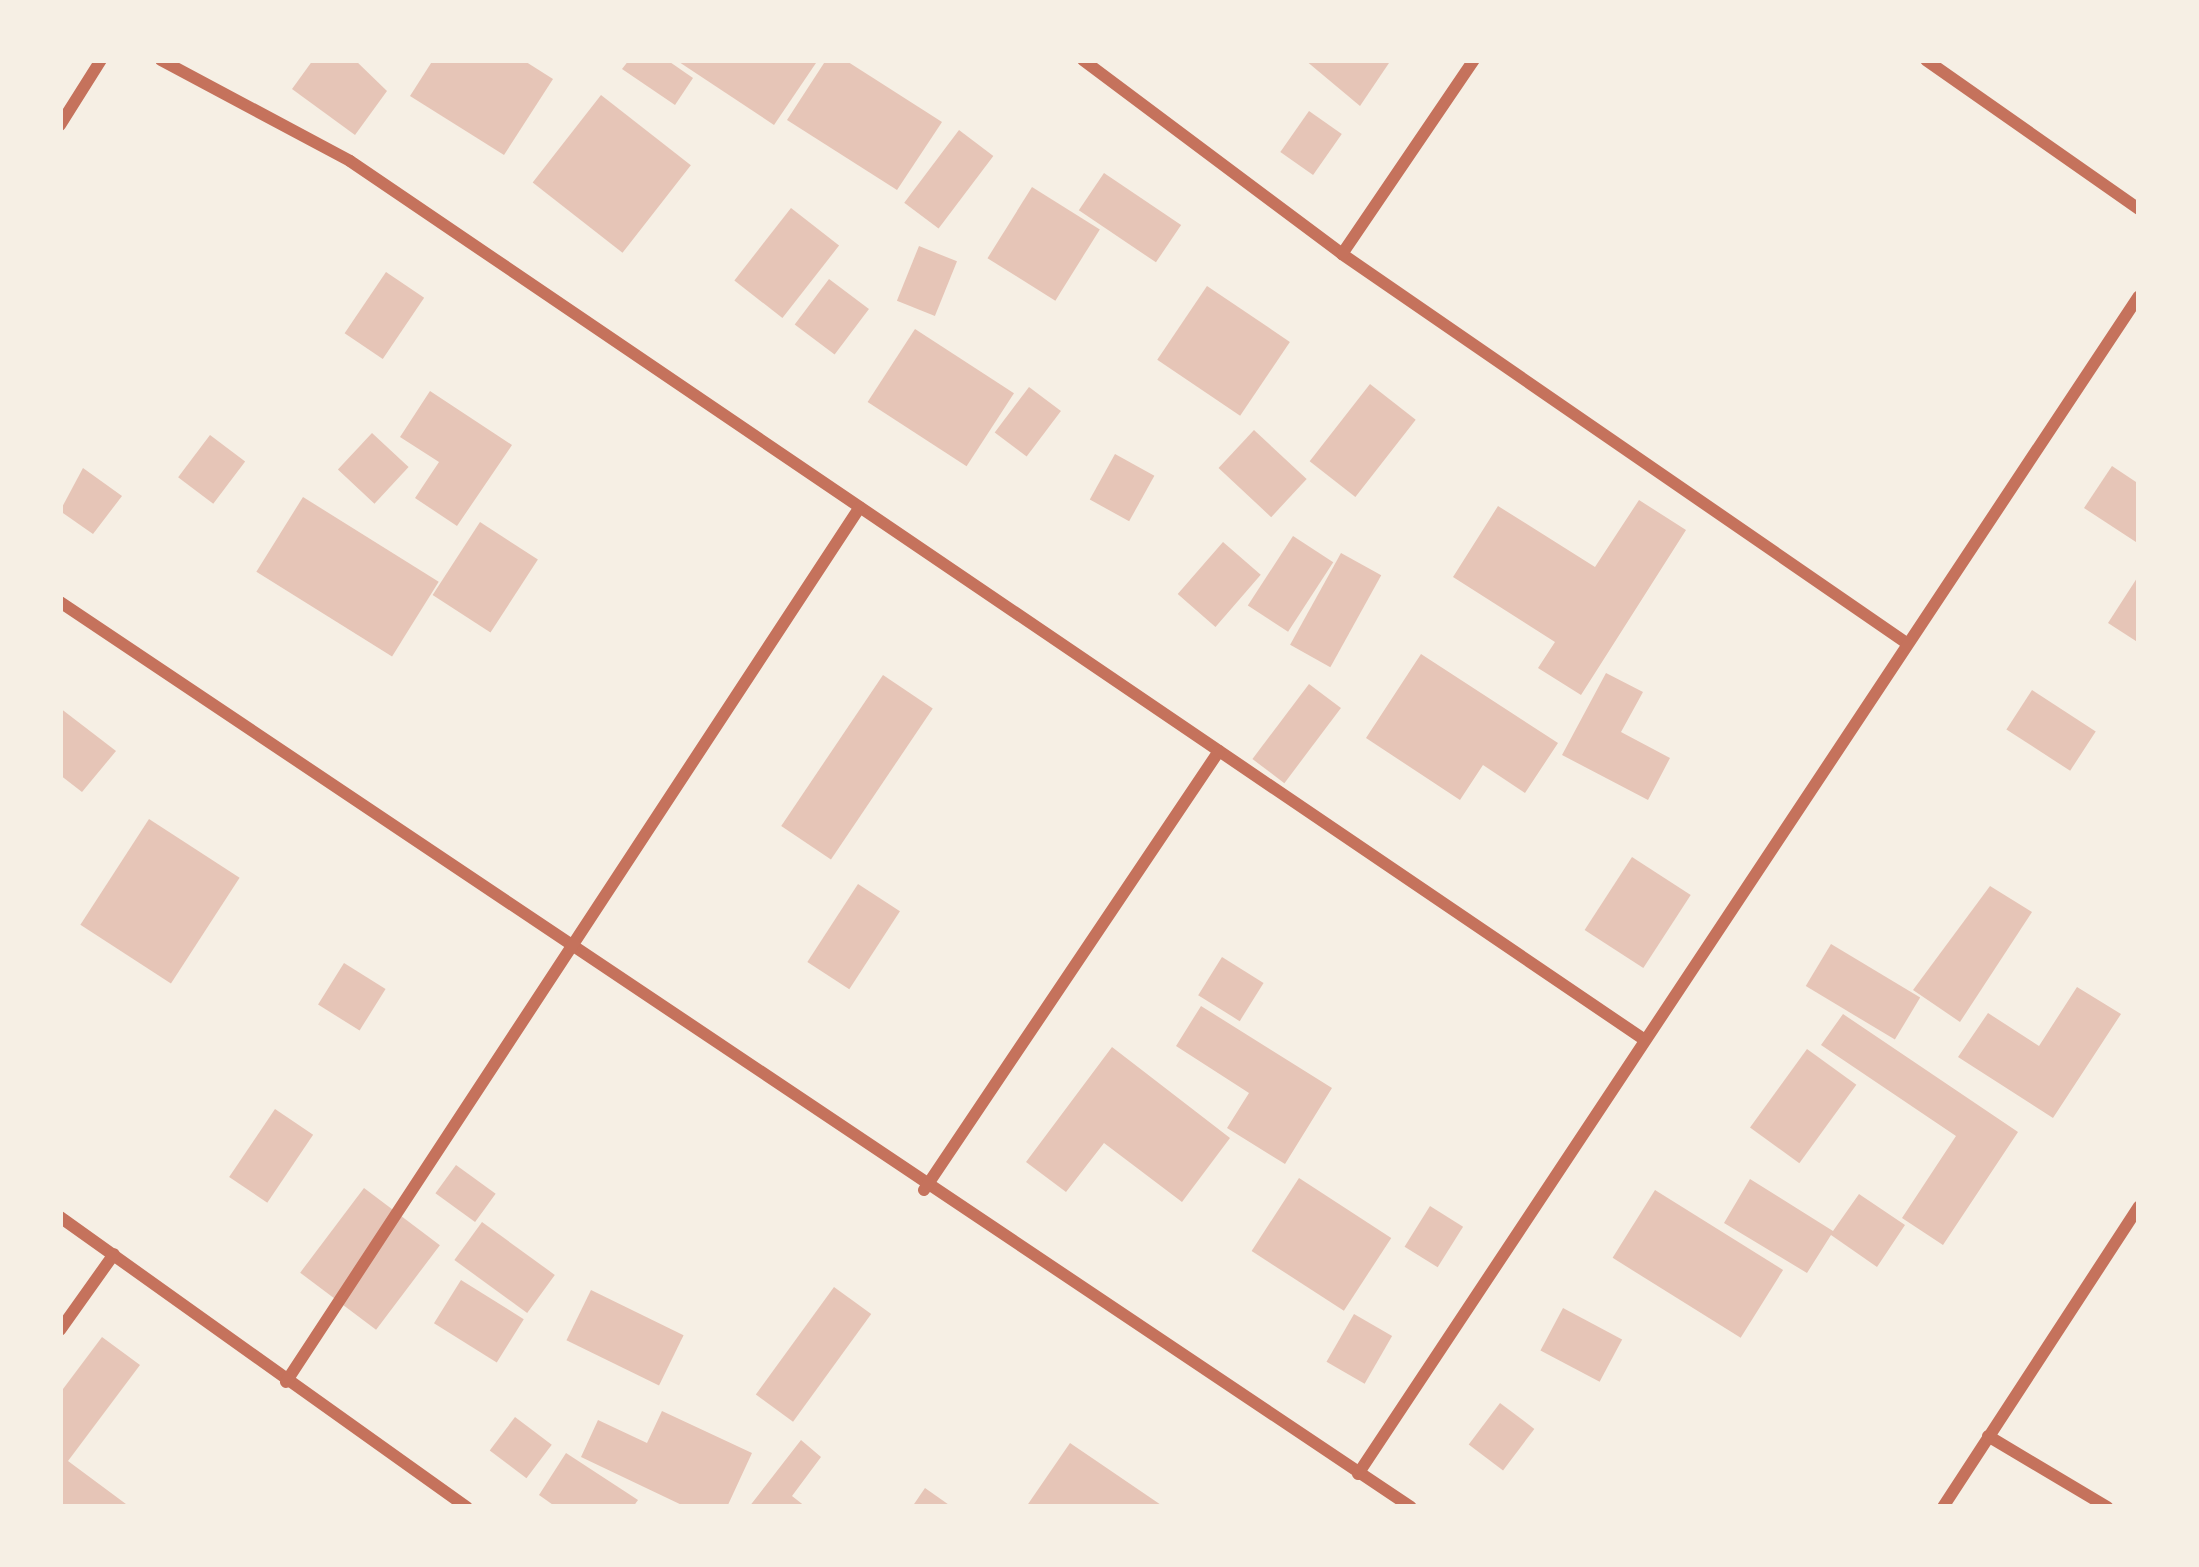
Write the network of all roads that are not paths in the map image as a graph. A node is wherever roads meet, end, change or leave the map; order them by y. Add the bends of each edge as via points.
1 (101, 60) edge
2 (161, 60) edge
3 (1083, 60) edge
4 (1474, 60) edge
5 (1927, 60) edge
6 (60, 125) edge
7 (2139, 209) edge
8 (1342, 254) junction
9 (2139, 296) edge
10 (860, 508) junction
11 (60, 602) edge
12 (1904, 642) junction
13 (1219, 751) junction
14 (565, 947) junction
15 (1642, 1038) junction
16 (924, 1190) junction
17 (2139, 1206) edge
18 (60, 1217) edge
19 (114, 1254) junction
20 (60, 1330) edge
21 (286, 1382) junction
22 (1988, 1436) junction
23 (1358, 1474) junction
24 (467, 1507) edge
25 (1411, 1507) edge
26 (1943, 1507) edge
27 (2108, 1507) edge

1 - 6 street
2 - 10 street via 350,161
3 - 8 street
4 - 8 street
5 - 7 street
8 - 12 street
9 - 12 street
10 - 13 street
10 - 14 street
11 - 14 street
12 - 15 street
13 - 15 street
13 - 16 street
14 - 16 street
14 - 21 street
15 - 23 street
16 - 23 street
17 - 22 street
18 - 19 street
19 - 20 street
19 - 21 street
21 - 24 street
22 - 26 street
22 - 27 street
23 - 25 street

